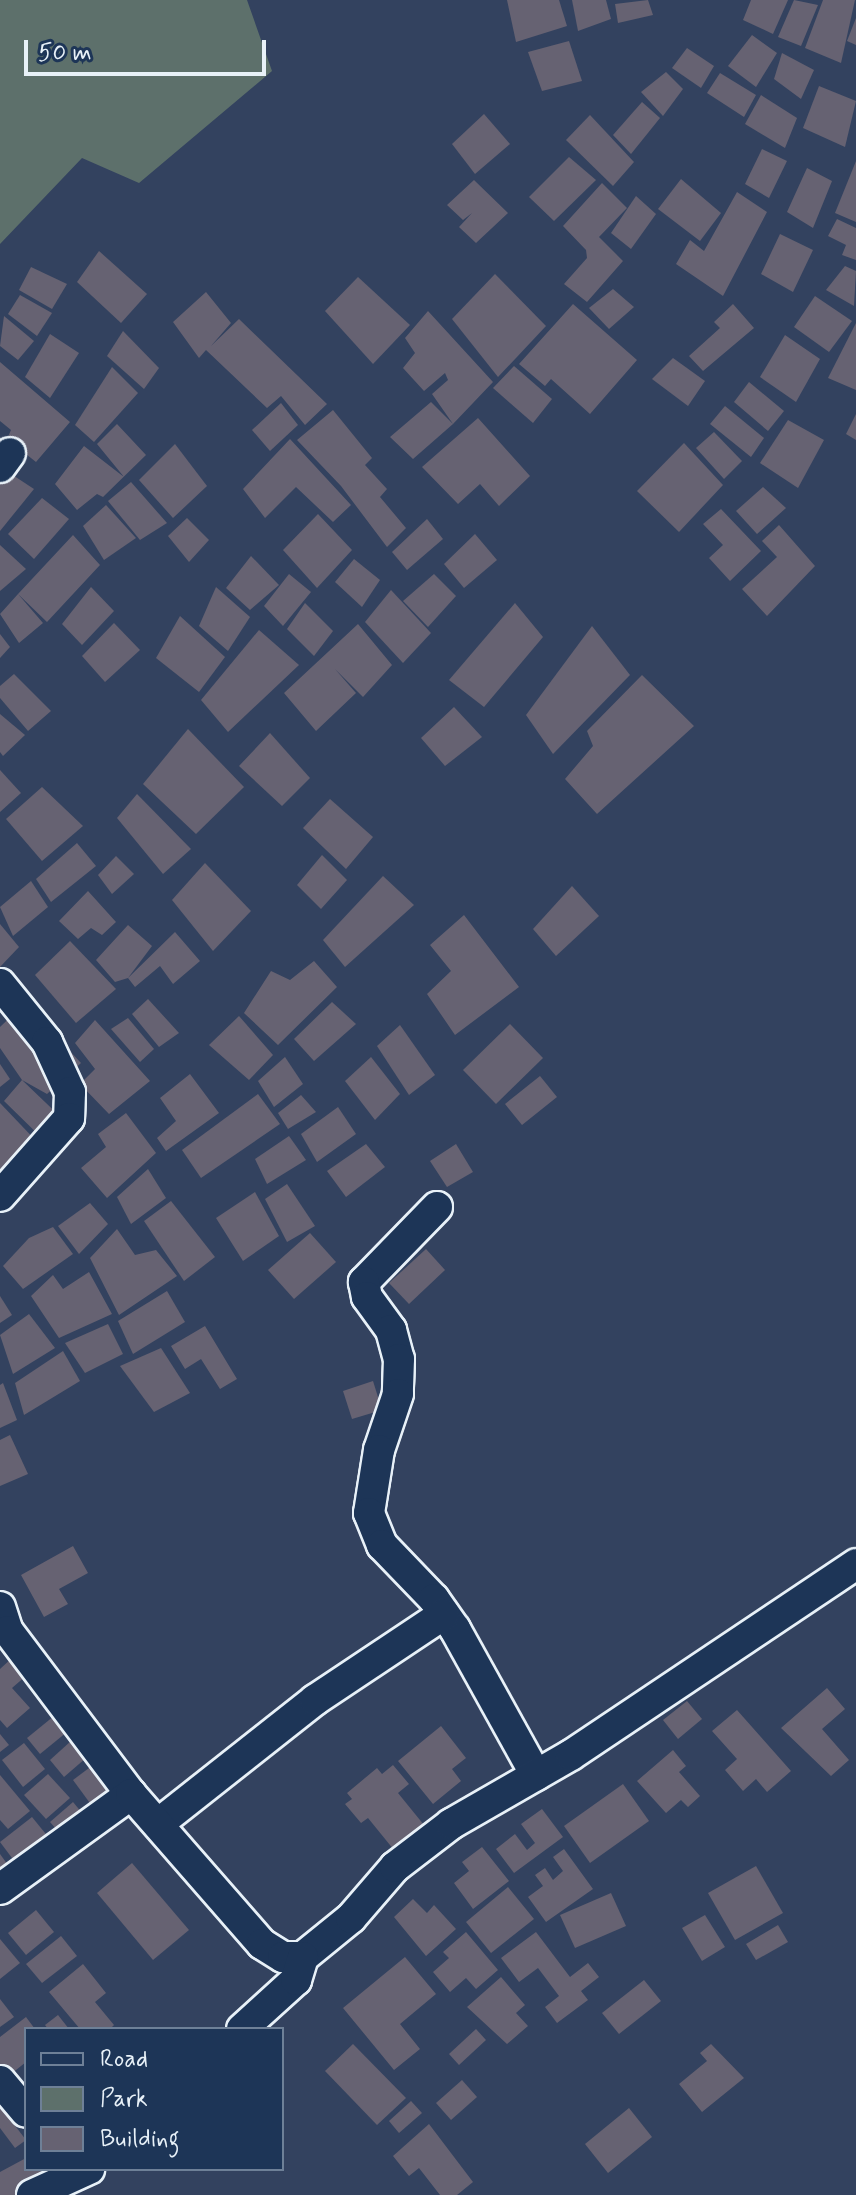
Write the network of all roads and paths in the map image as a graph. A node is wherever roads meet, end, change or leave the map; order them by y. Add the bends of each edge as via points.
1 (0, 984) edge
2 (0, 1196) edge
3 (437, 1207) dead end
4 (856, 1564) edge
5 (0, 1607) edge
6 (444, 1614) junction
7 (536, 1775) junction
8 (131, 1794) junction
9 (158, 1824) junction
10 (0, 1889) edge
11 (303, 1957) junction
12 (244, 2027) edge
13 (0, 2081) edge
14 (24, 2110) edge
15 (81, 2171) edge
16 (32, 2195) edge

1 - 2 street via 47,1042 70,1092 69,1118
3 - 6 street via 364,1282 367,1297 391,1330 399,1359 398,1394 368,1495 382,1545
4 - 7 street
5 - 8 street via 8,1631
6 - 7 street
6 - 9 street via 315,1700
7 - 11 street via 419,1847 351,1918
8 - 9 street
8 - 10 street
9 - 11 street via 262,1944 283,1957
11 - 12 street via 296,1980
13 - 14 street
15 - 16 street

